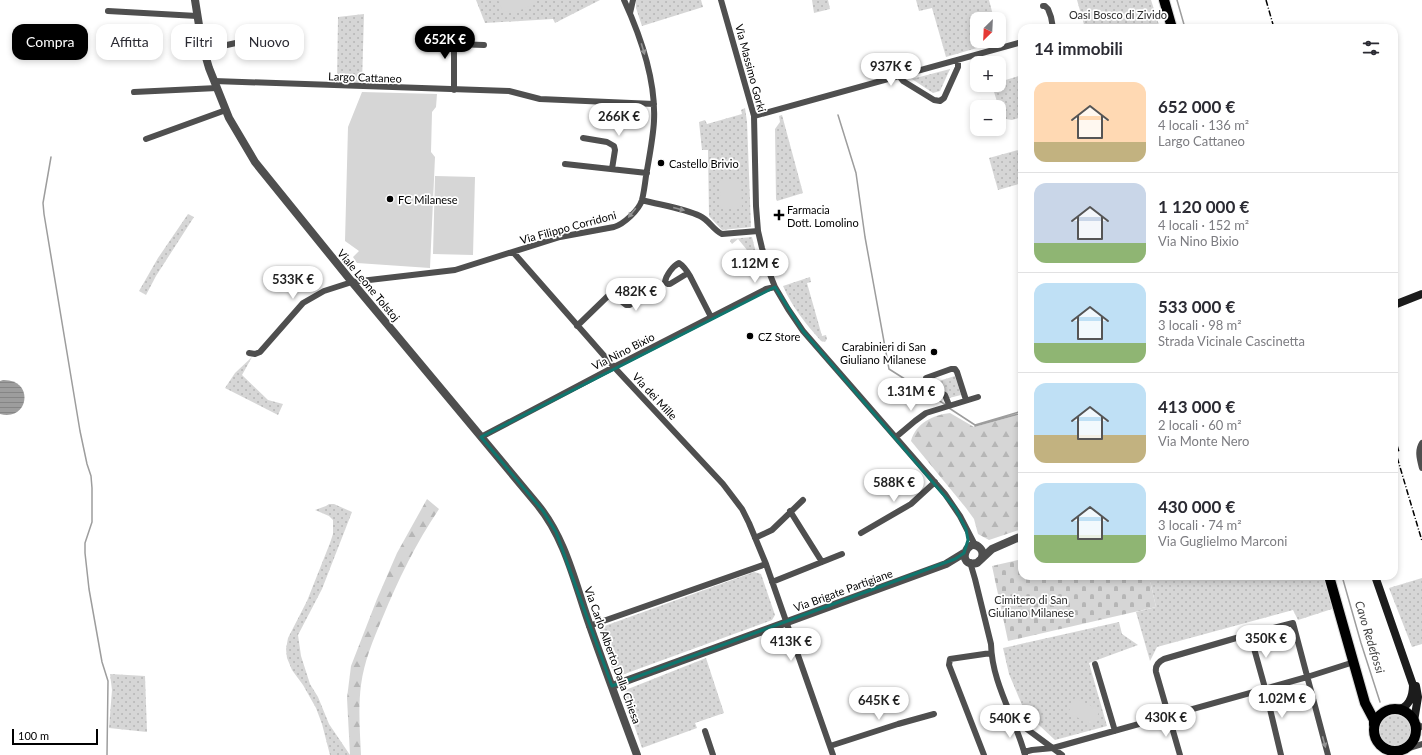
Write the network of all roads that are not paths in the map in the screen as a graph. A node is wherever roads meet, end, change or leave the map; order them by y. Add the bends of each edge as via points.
1 (195, 0) edge
2 (624, 0) edge
3 (633, 0) edge
4 (721, 0) edge
5 (1164, 0) edge
6 (1043, 6) dead end
7 (108, 11) dead end
8 (630, 13) junction
9 (197, 16) junction
10 (199, 24) edge
11 (1052, 24) edge
12 (1171, 24) edge
13 (1018, 43) edge
14 (423, 44) dead end
15 (454, 44) junction
16 (484, 45) dead end
17 (207, 60) edge
18 (958, 60) junction
19 (899, 76) junction
20 (215, 84) junction
21 (454, 90) junction
22 (134, 92) dead end
23 (654, 104) junction
24 (226, 110) junction
25 (754, 116) junction
26 (583, 138) dead end
27 (146, 139) dead end
28 (565, 164) dead end
29 (612, 169) junction
30 (647, 173) junction
31 (642, 200) junction
32 (758, 232) junction
33 (513, 252) junction
34 (688, 274) dead end
35 (352, 282) junction
36 (775, 287) junction
37 (1422, 294) edge
38 (609, 295) dead end
39 (1398, 303) edge
40 (711, 317) junction
41 (577, 326) junction
42 (249, 353) dead end
43 (614, 367) junction
44 (978, 397) dead end
45 (966, 400) junction
46 (949, 405) junction
47 (481, 437) junction
48 (896, 437) junction
49 (1422, 443) edge
50 (1422, 468) edge
51 (935, 482) junction
52 (802, 500) dead end
53 (790, 511) junction
54 (861, 533) dead end
55 (755, 538) junction
56 (1018, 538) edge
57 (1001, 544) junction
58 (972, 549) junction
59 (842, 554) dead end
60 (569, 561) joint
61 (974, 561) junction
62 (822, 562) junction
63 (766, 564) junction
64 (946, 564) junction
65 (1330, 580) edge
66 (1376, 580) edge
67 (772, 582) junction
68 (787, 623) junction
69 (590, 626) junction
70 (1250, 634) junction
71 (991, 653) junction
72 (1354, 662) junction
73 (1095, 664) dead end
74 (1307, 677) junction
75 (1411, 677) junction
76 (612, 686) junction
77 (1265, 688) junction
78 (1362, 691) junction
79 (1392, 710) junction
80 (934, 714) dead end
81 (1168, 716) junction
82 (1012, 718) junction
83 (1417, 724) edge
84 (1374, 725) junction
85 (705, 731) dead end
86 (1114, 731) junction
87 (1376, 741) junction
88 (1045, 742) junction
89 (1422, 744) edge
90 (830, 746) junction
91 (1053, 748) junction
92 (1032, 750) junction
93 (1398, 752) edge
94 (1025, 754) edge
95 (637, 755) edge
96 (713, 755) edge
97 (833, 755) edge
98 (984, 755) edge
99 (1062, 755) edge
100 (1180, 755) edge
101 (1281, 755) edge
102 (1328, 755) edge
103 (1381, 755) edge

1 - 9 street, Viale Leone Tolstoj
2 - 8 street, Via Filippo Corridoni
3 - 8 street
4 - 25 street, Via Massimo Gorki
5 - 12 main road
6 - 11 street via 1048,9
7 - 9 street
8 -> 23 street, Via Filippo Corridoni via 644,52
9 - 10 street, Viale Leone Tolstoj
13 - 18 street
14 - 15 street
15 - 16 street
15 - 21 street
17 - 20 street, Viale Leone Tolstoj
18 - 19 street
18 - 19 street via 958,67 944,98 940,101 902,81
19 - 25 street
20 - 21 street, Largo Cattaneo
20 - 22 street, Largo Cattaneo
20 - 24 street, Viale Leone Tolstoj
21 - 23 street, Largo Cattaneo via 516,92 544,99
23 - 30 street, Via Filippo Corridoni via 654,128
24 - 27 street
24 - 35 street, Viale Leone Tolstoj via 258,166
25 - 32 street, Via Massimo Gorki
26 - 29 street via 607,142 614,146 616,150
28 - 29 street
29 - 30 street
30 - 31 street, Via Filippo Corridoni
31 -> 32 street via 696,214 722,234
31 -> 33 street, Via Filippo Corridoni via 621,225 564,236
32 - 36 street, Via Massimo Gorki
33 - 35 street, Via Filippo Corridoni via 445,272
33 - 41 street, Via dei Mille
34 - 40 street
35 - 42 street, Via Filippo Corridoni via 310,298 260,352
35 - 47 street, Viale Leone Tolstoj
36 - 40 street, Via Nino Bixio via 766,289
36 - 48 street, Via Massimo Gorki via 803,331
37 - 39 main road
38 - 41 street
40 - 43 street, Via Nino Bixio
41 - 43 street, Via dei Mille
43 - 47 street, Via Nino Bixio
43 - 55 street, Via dei Mille via 730,493 745,515
44 - 45 street
45 - 46 street
45 - 46 street via 955,369 926,378 928,385 945,395
46 - 48 street via 920,417
47 - 60 street, Viale Leone Tolstoj via 543,511 560,539
48 - 51 street, Via Massimo Gorki
49 - 50 street via 1419,455
51 - 54 street via 911,504
51 - 58 street, Via Massimo Gorki via 952,504 966,529
52 - 53 street
53 - 55 street via 772,530
53 - 62 street
55 - 63 street, Via dei Mille
56 - 57 street, Via Brigate Partigiane
57 - 58 street, Via Brigate Partigiane
57 - 61 street, Via Brigate Partigiane
58 - 61 street via 964,556
58 - 61 street via 982,552
58 - 64 street, Via Brigate Partigiane
59 - 62 street
60 - 69 street, Via Carlo Alberto Dalla Chiesa
61 - 64 street, Via Brigate Partigiane
61 - 71 street via 975,579
62 - 67 street
63 - 67 street, Via dei Mille
63 - 69 street
64 - 68 street, Via Brigate Partigiane
65 - 72 main road
66 - 75 main road
67 - 68 street, Via dei Mille
68 - 76 street, Via Brigate Partigiane
68 - 90 street, Via dei Mille
69 - 76 street, Via Carlo Alberto Dalla Chiesa
70 - 74 street via 1293,623
70 - 77 street
70 - 81 street via 1164,659 1158,663 1156,672
71 - 82 street via 998,683
71 - 98 street via 950,659 949,665
72 - 74 street
72 - 78 main road
73 - 86 street
74 - 77 street
74 -> 102 street
75 - 79 main road via 1411,698 1402,709
75 - 83 main road via 1418,694
76 - 95 street, Via Carlo Alberto Dalla Chiesa
77 - 81 street
77 - 101 street
78 - 79 main road via 1372,706 1380,710
78 - 84 main road
79 - 83 main road via 1406,713
79 - 84 main road via 1379,716
80 - 90 street
81 - 86 street
81 - 100 street
82 - 88 street
82 - 94 street
83 - 93 main road via 1410,746
84 - 87 main road
85 - 96 street
86 - 91 street
87 - 93 main road via 1386,750
87 - 103 main road
88 - 91 street
88 - 92 street
89 - 93 street
90 - 97 street, Via dei Mille
91 - 92 street
91 - 99 street
92 - 94 street

